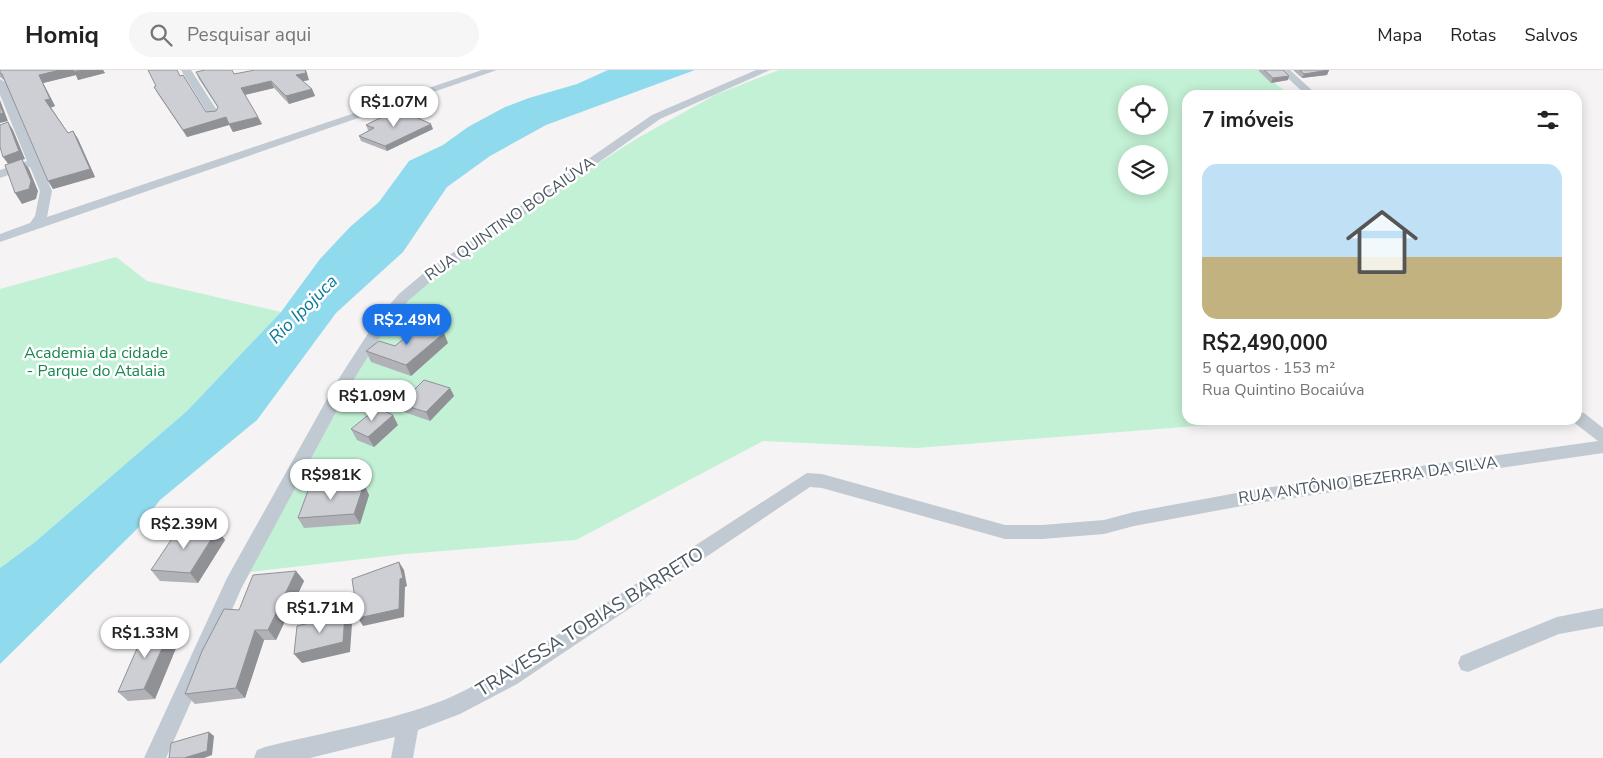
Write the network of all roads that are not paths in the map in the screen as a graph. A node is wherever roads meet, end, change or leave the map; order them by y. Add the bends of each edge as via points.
1 (186, 70) edge
2 (492, 70) edge
3 (765, 70) edge
4 (1284, 70) edge
5 (0, 82) edge
6 (1306, 90) edge
7 (214, 115) edge
8 (34, 161) junction
9 (0, 174) edge
10 (34, 226) junction
11 (0, 238) edge
12 (1582, 420) edge
13 (1603, 437) edge
14 (1603, 447) edge
15 (764, 510) joint
16 (1603, 617) edge
17 (1468, 663) dead end
18 (408, 722) junction
19 (155, 758) edge
20 (264, 758) edge
21 (402, 758) edge

1 - 7 street
2 - 10 street
3 - 19 street, RUA QUINTINO BOCAIÚVA via 680,105 636,130 430,275 404,297 383,321 344,383 234,584
4 - 6 street
5 - 8 street via 13,126
8 - 9 street
8 - 10 street via 46,191 41,216
10 - 11 street
12 - 13 street
14 - 15 street, RUA ANTÔNIO BEZERRA DA SILVA via 1258,496 1104,527 1042,532 1005,532 822,481 806,480
15 - 18 street, TRAVESSA TOBIAS BARRETO via 510,677 452,706
16 - 17 street via 1556,626
18 - 20 street, TRAVESSA TOBIAS BARRETO
18 - 21 street

